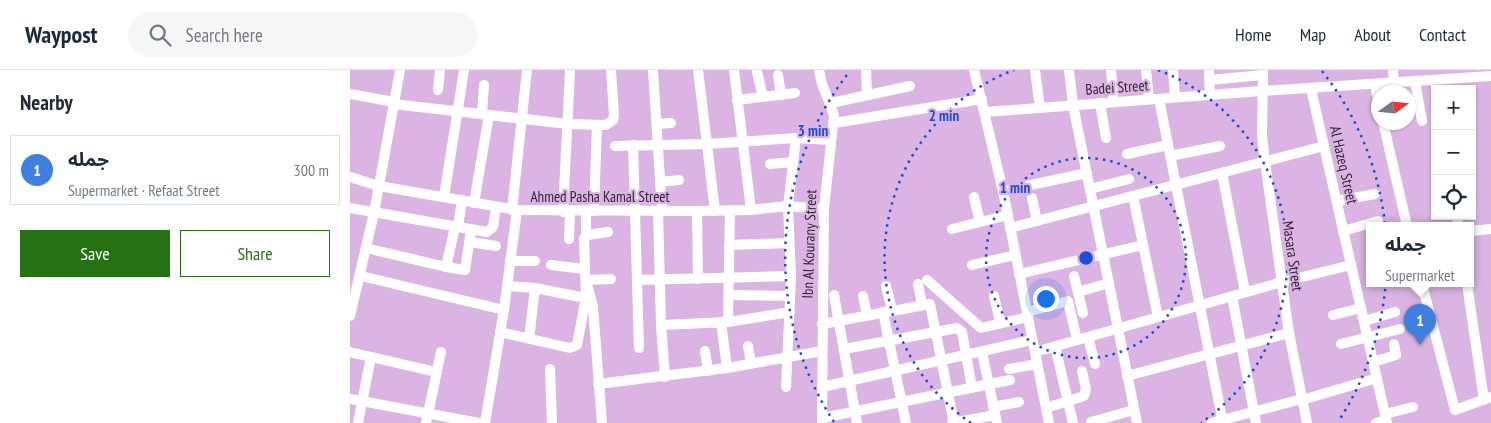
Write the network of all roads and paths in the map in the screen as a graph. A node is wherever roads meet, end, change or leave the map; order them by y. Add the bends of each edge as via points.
1 (400, 70) edge
2 (440, 70) edge
3 (464, 70) edge
4 (527, 70) edge
5 (570, 70) edge
6 (611, 70) edge
7 (653, 70) edge
8 (698, 70) edge
9 (734, 70) edge
10 (819, 70) edge
11 (866, 70) edge
12 (974, 70) edge
13 (1035, 70) edge
14 (1069, 70) edge
15 (1111, 70) edge
16 (1146, 70) edge
17 (1173, 70) edge
18 (1394, 70) edge
19 (757, 72) dead end
20 (1263, 73) edge
21 (778, 75) dead end
22 (1209, 75) edge
23 (1491, 79) edge
24 (1415, 81) junction
25 (1394, 83) junction
26 (1375, 84) joint
27 (1437, 84) edge
28 (484, 86) dead end
29 (910, 86) dead end
30 (1311, 89) junction
31 (438, 90) dead end
32 (1261, 91) junction
33 (795, 93) dead end
34 (350, 94) edge
35 (781, 95) junction
36 (867, 95) junction
37 (1210, 95) junction
38 (763, 97) junction
39 (1175, 98) junction
40 (982, 99) junction
41 (1154, 99) junction
42 (737, 100) junction
43 (1114, 102) junction
44 (393, 103) junction
45 (831, 103) junction
46 (1100, 103) junction
47 (1073, 105) junction
48 (1040, 108) junction
49 (459, 112) junction
50 (985, 112) junction
51 (485, 115) junction
52 (522, 119) junction
53 (1422, 121) dead end
54 (834, 122) junction
55 (670, 123) dead end
56 (568, 124) junction
57 (657, 124) junction
58 (597, 125) junction
59 (1385, 130) edge
60 (796, 138) junction
61 (1106, 138) dead end
62 (830, 140) junction
63 (743, 142) junction
64 (658, 144) junction
65 (707, 144) junction
66 (634, 145) junction
67 (1168, 145) junction
68 (615, 146) dead end
69 (1220, 146) dead end
70 (1324, 146) junction
71 (1126, 154) dead end
72 (1170, 156) junction
73 (793, 162) junction
74 (1265, 162) junction
75 (770, 164) dead end
76 (1087, 173) junction
77 (1222, 173) junction
78 (350, 177) edge
79 (1129, 179) dead end
80 (679, 180) dead end
81 (660, 182) junction
82 (1176, 185) junction
83 (379, 186) junction
84 (1090, 189) junction
85 (1002, 191) junction
86 (1375, 194) dead end
87 (1133, 196) junction
88 (444, 197) junction
89 (974, 197) dead end
90 (1032, 198) dead end
91 (462, 200) junction
92 (1337, 201) junction
93 (474, 202) junction
94 (788, 206) junction
95 (496, 207) junction
96 (1093, 207) junction
97 (350, 208) edge
98 (824, 209) junction
99 (515, 210) junction
100 (730, 210) junction
101 (751, 210) junction
102 (635, 211) junction
103 (660, 211) junction
104 (697, 211) junction
105 (715, 211) junction
106 (567, 212) junction
107 (590, 212) junction
108 (374, 213) junction
109 (1008, 215) junction
110 (1037, 221) junction
111 (980, 222) junction
112 (1406, 222) edge
113 (1366, 225) edge
114 (456, 227) junction
115 (1010, 228) junction
116 (952, 229) dead end
117 (1491, 229) edge
118 (471, 230) junction
119 (586, 231) dead end
120 (1343, 231) junction
121 (1474, 231) edge
122 (608, 232) dead end
123 (569, 240) dead end
124 (470, 242) junction
125 (789, 243) junction
126 (729, 244) junction
127 (1143, 245) junction
128 (496, 246) dead end
129 (366, 248) junction
130 (1103, 254) junction
131 (1015, 255) junction
132 (510, 260) junction
133 (536, 261) dead end
134 (972, 264) dead end
135 (551, 265) dead end
136 (1351, 265) junction
137 (446, 267) junction
138 (585, 274) junction
139 (1019, 274) junction
140 (361, 276) junction
141 (791, 276) junction
142 (1074, 276) dead end
143 (698, 279) junction
144 (729, 279) junction
145 (611, 280) dead end
146 (637, 280) junction
147 (660, 280) junction
148 (1282, 282) junction
149 (1109, 283) junction
150 (507, 286) junction
151 (886, 286) dead end
152 (1423, 287) edge
153 (1468, 287) edge
154 (535, 288) junction
155 (1078, 292) junction
156 (1245, 292) junction
157 (728, 295) junction
158 (834, 295) dead end
159 (790, 296) junction
160 (863, 296) dead end
161 (994, 296) dead end
162 (1232, 296) junction
163 (589, 299) junction
164 (925, 303) junction
165 (1200, 305) junction
166 (1361, 308) junction
167 (504, 310) junction
168 (351, 311) edge
169 (888, 311) junction
170 (790, 312) junction
171 (1394, 312) dead end
172 (1082, 313) dead end
173 (1027, 314) junction
174 (867, 315) junction
175 (1333, 315) dead end
176 (1158, 317) junction
177 (839, 320) junction
178 (1364, 321) junction
179 (725, 322) junction
180 (1000, 322) junction
181 (822, 324) junction
182 (661, 325) junction
183 (1118, 328) junction
184 (1400, 329) dead end
185 (936, 331) junction
186 (500, 332) junction
187 (1289, 333) junction
188 (1088, 336) junction
189 (1368, 338) junction
190 (528, 339) junction
191 (889, 340) junction
192 (1032, 340) junction
193 (1077, 340) junction
194 (1342, 344) dead end
195 (1394, 344) dead end
196 (748, 346) dead end
197 (1055, 346) junction
198 (1242, 346) junction
199 (639, 348) dead end
200 (844, 349) junction
201 (705, 351) dead end
202 (822, 351) junction
203 (350, 352) edge
204 (440, 352) dead end
205 (982, 352) junction
206 (1035, 352) junction
207 (1209, 354) junction
208 (966, 355) junction
209 (371, 357) junction
210 (789, 357) junction
211 (942, 361) junction
212 (1373, 362) junction
213 (751, 363) junction
214 (1037, 364) junction
215 (1095, 364) dead end
216 (727, 368) junction
217 (550, 369) dead end
218 (708, 371) junction
219 (895, 371) junction
220 (1082, 371) dead end
221 (436, 372) junction
222 (1127, 376) junction
223 (665, 377) junction
224 (1377, 378) junction
225 (850, 381) junction
226 (598, 384) junction
227 (989, 385) junction
228 (786, 387) dead end
229 (822, 387) junction
230 (972, 388) junction
231 (948, 393) junction
232 (1488, 398) edge
233 (350, 399) edge
234 (1302, 399) junction
235 (363, 402) junction
236 (902, 402) junction
237 (1020, 402) dead end
238 (1068, 402) junction
239 (1413, 406) dead end
240 (1046, 408) junction
241 (1134, 410) junction
242 (1254, 411) junction
243 (856, 412) junction
244 (995, 415) edge
245 (427, 418) edge
246 (1384, 420) edge
247 (822, 421) edge
248 (1091, 422) edge
249 (1223, 422) edge
250 (358, 423) edge
251 (479, 423) edge
252 (485, 423) edge
253 (552, 423) edge
254 (602, 423) edge
255 (858, 423) edge
256 (906, 423) edge
257 (953, 423) edge
258 (1049, 423) edge
259 (1073, 423) edge
260 (1137, 423) edge
261 (1211, 423) edge
262 (1256, 423) edge
263 (1307, 423) edge

1 - 44 street
2 - 31 street
3 - 49 street
4 - 52 street
5 - 56 street
6 - 58 street via 614,115 610,124
7 - 57 street
8 - 65 street
9 - 42 street
10 - 45 street, Ibn Al Kourany Street via 823,89
11 - 36 street
12 - 40 street
13 - 48 street
14 - 47 street
15 - 43 street
16 - 41 street
17 - 39 street
18 - 25 street
19 - 38 street
20 - 22 street
20 - 32 street, Masara Street
21 - 35 street
22 - 37 street
23 - 27 street, Badei Street
24 - 25 street, Badei Street
24 - 27 street, Badei Street
24 - 53 street
25 - 26 street, Badei Street
26 - 30 street, Badei Street
28 - 51 street
29 - 36 street
30 - 32 street, Badei Street
30 - 70 street, Al Hazeq Street
32 - 37 street, Badei Street
32 - 74 street, Masara Street
33 - 35 street
34 - 44 street
35 - 38 street
36 - 45 street
37 - 39 street, Badei Street
38 - 42 street
39 - 41 street, Badei Street
40 - 50 street
40 - 54 street
41 - 43 street, Badei Street
41 - 67 street
42 - 63 street
43 - 46 street, Badei Street
44 - 49 street
44 - 83 street
45 - 54 street, Ibn Al Kourany Street
46 - 47 street, Badei Street
46 - 61 street
47 - 48 street, Badei Street
47 - 76 street
48 - 50 street, Badei Street
49 - 51 street
49 - 88 street
50 - 85 street
51 - 52 street
51 - 93 street
52 - 56 street
52 - 99 street
54 - 62 street, Ibn Al Kourany Street
55 - 57 street
56 - 58 street
56 - 106 street
57 - 64 street
58 - 107 street
59 - 112 street
60 - 62 street
60 - 63 street
60 - 73 street
62 - 98 street, Ibn Al Kourany Street
63 - 65 street
63 - 101 street
64 - 65 street
64 - 66 street
64 - 81 street
65 - 105 street
66 - 68 street
66 - 102 street
67 - 71 street
67 - 72 street
69 - 72 street
70 - 74 street
70 - 92 street, Al Hazeq Street
72 - 82 street
73 - 75 street
73 - 94 street
74 - 77 street
74 - 148 street, Masara Street
76 - 84 street
76 - 85 street
77 - 82 street
77 - 156 street
78 - 83 street, Ahmed Pasha Kamal Street
79 - 84 street
80 - 81 street
81 - 103 street
82 - 87 street
82 - 165 street
83 - 88 street, Ahmed Pasha Kamal Street
83 - 108 street
84 - 96 street
85 - 109 street
86 - 92 street
87 - 96 street
87 - 127 street
88 - 91 street, Ahmed Pasha Kamal Street
89 - 111 street
90 - 110 street
91 - 93 street, Ahmed Pasha Kamal Street
91 - 114 street
92 - 120 street, Al Hazeq Street
93 - 95 street, Ahmed Pasha Kamal Street
94 - 98 street, Ahmed Pasha Kamal Street
94 - 101 street, Ahmed Pasha Kamal Street
94 - 125 street
95 - 99 street, Ahmed Pasha Kamal Street
95 - 118 street via 491,230
96 - 110 street
96 - 130 street
97 - 108 street
98 - 181 street, Ibn Al Kourany Street
99 - 106 street, Ahmed Pasha Kamal Street
99 - 132 street
100 - 101 street, Ahmed Pasha Kamal Street
100 - 105 street, Ahmed Pasha Kamal Street
100 - 126 street
102 - 103 street, Ahmed Pasha Kamal Street
102 - 107 street, Ahmed Pasha Kamal Street
102 - 146 street
103 - 104 street, Ahmed Pasha Kamal Street
103 - 147 street
104 - 105 street, Ahmed Pasha Kamal Street
104 - 143 street
106 - 107 street, Ahmed Pasha Kamal Street
106 - 123 street
107 - 119 street
108 - 114 street
108 - 129 street
109 - 111 street
109 - 115 street
110 - 115 street
111 - 116 street
113 - 120 street
114 - 118 street
114 - 137 street
115 - 131 street
117 - 121 street
118 - 124 street
120 - 136 street, Al Hazeq Street
122 - 138 street via 584,236
124 - 128 street
124 - 137 street via 465,270
125 - 126 street
125 - 141 street
126 - 144 street
127 - 130 street
127 - 176 street
129 - 137 street
129 - 140 street
130 - 139 street
130 - 149 street
131 - 134 street
131 - 139 street
132 - 133 street
132 - 150 street
135 - 138 street
136 - 148 street
136 - 166 street, Al Hazeq Street
138 - 145 street
138 - 163 street
139 - 173 street
140 - 167 street
140 - 168 street
141 - 144 street
141 - 159 street
142 - 155 street
143 - 144 street
143 - 147 street
144 - 157 street
146 - 147 street
146 - 199 street
147 - 182 street
148 - 156 street
148 - 187 street, Masara Street
149 - 155 street
149 - 183 street
150 - 154 street
150 - 167 street
151 - 169 street
152 - 232 street via 1454,410
153 - 232 street
154 - 163 street
154 - 190 street
155 - 172 street
156 - 162 street
157 - 159 street
157 - 179 street
158 - 177 street
159 - 170 street
160 - 174 street
161 - 180 street
162 - 165 street
162 - 198 street
163 - 190 street via 577,345 570,348
163 - 226 street
164 - 169 street
164 - 180 street via 922,282 980,327
164 - 185 street via 931,305
165 - 176 street
165 - 207 street
166 - 175 street
166 - 178 street, Al Hazeq Street
167 - 186 street
169 - 174 street
169 - 191 street
170 - 179 street
170 - 210 street
171 - 178 street
173 - 180 street
173 - 192 street
173 - 193 street via 1068,301
174 - 177 street
176 - 183 street
177 - 181 street
177 - 200 street
178 - 189 street, Al Hazeq Street
179 - 182 street
179 - 216 street
181 - 202 street, Ibn Al Kourany Street
182 - 223 street
183 - 188 street
183 - 222 street
184 - 189 street
185 - 191 street
185 - 208 street via 955,328 962,332
185 - 211 street
186 - 190 street
186 - 252 street
187 - 198 street
187 - 234 street, Masara Street
188 - 193 street
188 - 215 street
189 - 194 street
189 - 212 street, Al Hazeq Street
191 - 200 street
191 - 219 street
192 - 205 street
192 - 206 street
193 - 197 street
195 - 212 street via 1396,355
196 - 213 street
197 - 206 street
197 - 238 street
198 - 207 street
198 - 242 street
200 - 225 street
201 - 218 street
202 - 210 street
202 - 229 street, Ibn Al Kourany Street
203 - 209 street
204 - 221 street
205 - 208 street
205 - 227 street
206 - 214 street
207 - 222 street
207 - 249 street
208 - 211 street
208 - 230 street
209 - 221 street
209 - 235 street
210 - 213 street
210 - 228 street
211 - 219 street
211 - 231 street
212 - 224 street, Al Hazeq Street
213 - 216 street
214 - 227 street
214 - 240 street
216 - 218 street
217 - 253 street
218 - 223 street
219 - 225 street
219 - 236 street
220 - 238 street via 1086,394
221 - 245 street
222 - 241 street
223 - 226 street
224 - 234 street
224 - 246 street, Al Hazeq Street
225 - 229 street
225 - 243 street
226 - 254 street
227 - 230 street
227 - 244 street
229 - 247 street, Ibn Al Kourany Street
230 - 231 street
231 - 236 street
231 - 257 street
233 - 235 street
234 - 242 street
234 - 263 street, Masara Street
235 - 245 street
235 - 250 street
236 - 243 street
236 - 256 street
237 - 244 street
238 - 240 street
238 - 259 street
239 - 246 street
240 - 258 street
241 - 248 street
241 - 260 street
242 - 249 street
242 - 262 street
243 - 247 street
243 - 255 street
244 - 257 street
245 - 251 street
249 - 261 street

